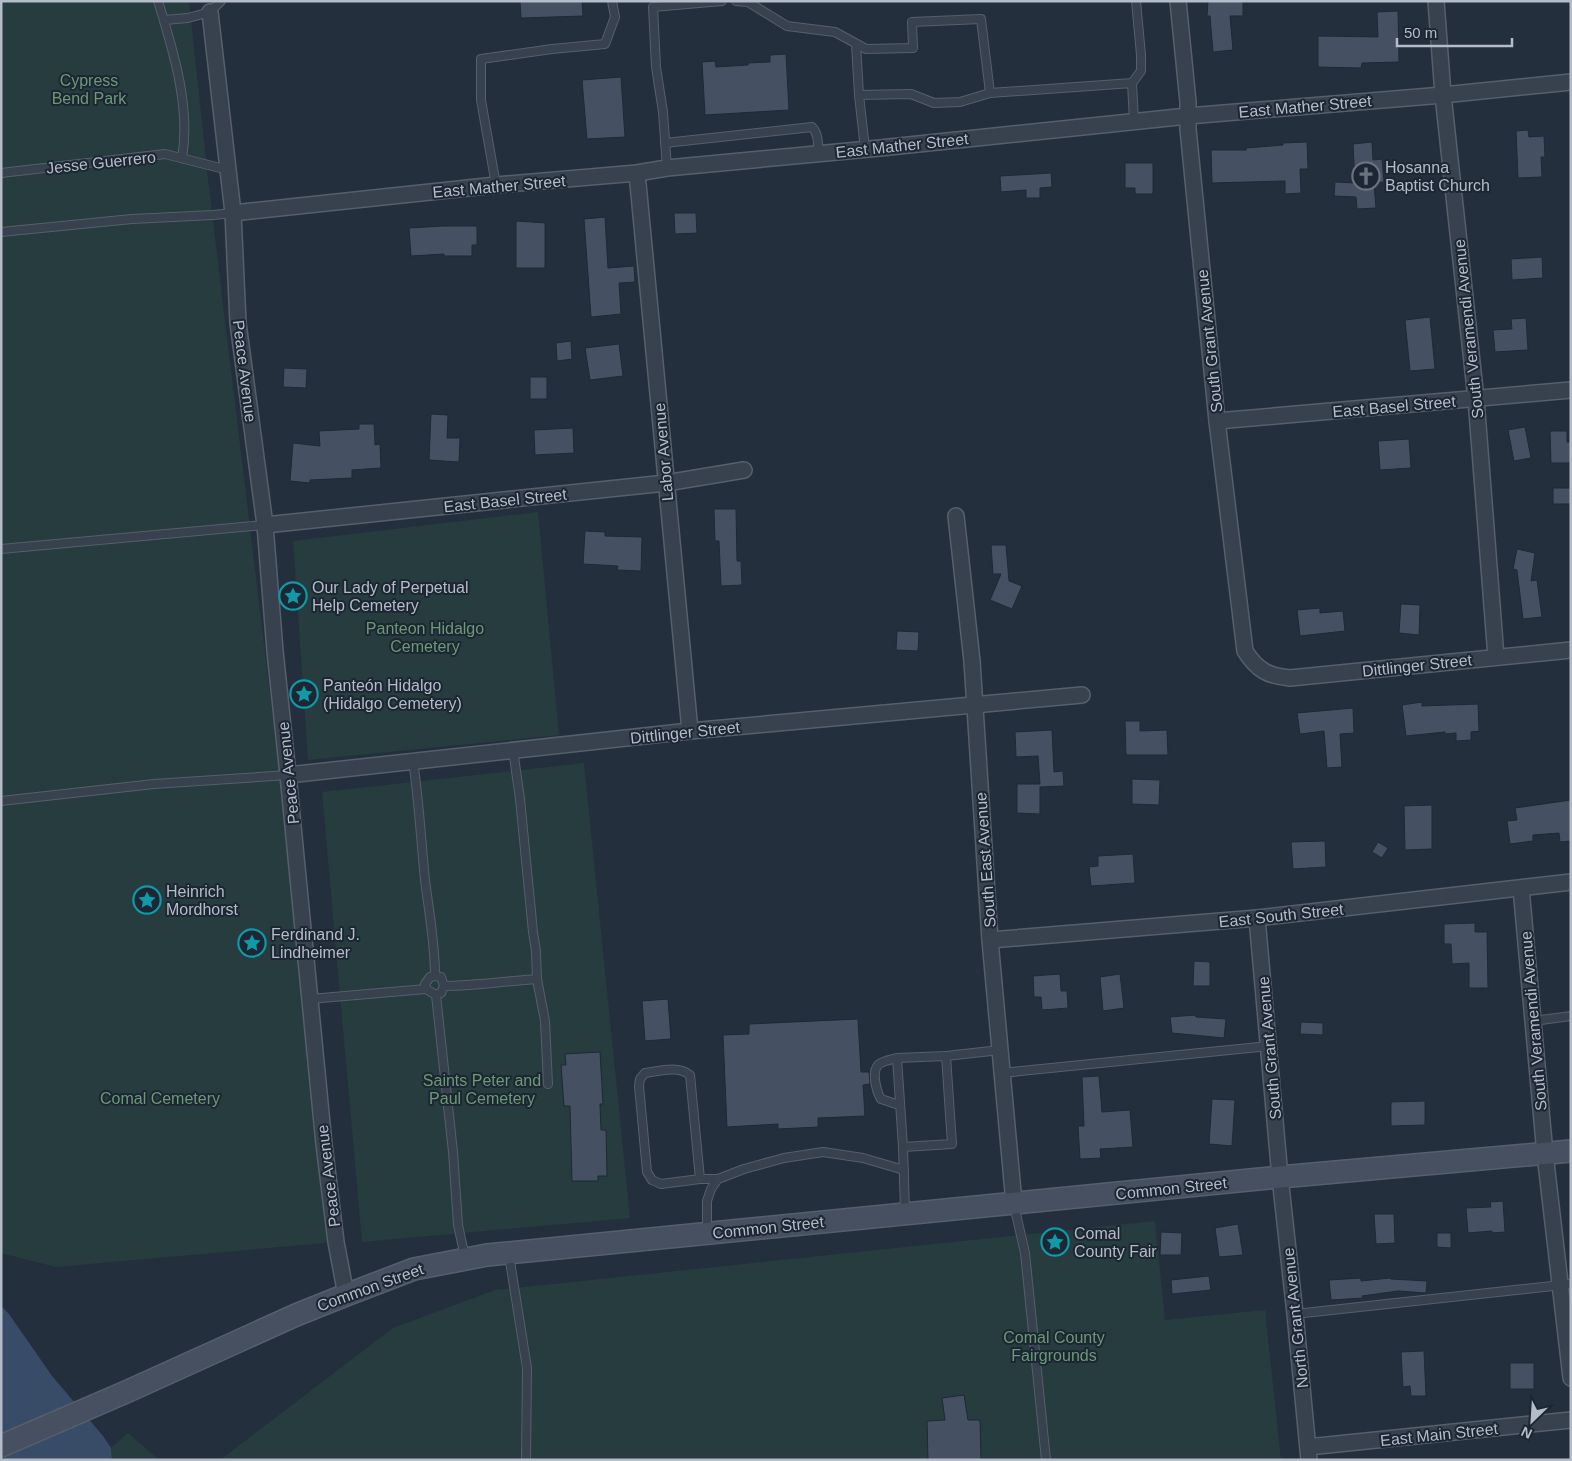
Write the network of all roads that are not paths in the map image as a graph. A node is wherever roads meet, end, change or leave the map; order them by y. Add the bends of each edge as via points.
1 (158, 1) edge
2 (612, 1) edge
3 (722, 1) edge
4 (736, 1) edge
5 (1136, 1) edge
6 (1178, 1) edge
7 (1436, 1) edge
8 (215, 7) edge
9 (164, 20) junction
10 (856, 44) junction
11 (1571, 82) edge
12 (1132, 83) junction
13 (990, 93) junction
14 (859, 95) junction
15 (1443, 95) junction
16 (1188, 116) junction
17 (1134, 121) junction
18 (665, 144) junction
19 (865, 149) junction
20 (818, 154) junction
21 (182, 158) junction
22 (667, 168) junction
23 (228, 170) junction
24 (1, 173) edge
25 (637, 173) junction
26 (496, 185) junction
27 (233, 213) junction
28 (1, 232) edge
29 (1571, 390) edge
30 (1476, 399) junction
31 (1218, 421) junction
32 (744, 470) dead end
33 (666, 483) junction
34 (956, 516) dead end
35 (265, 525) junction
36 (1, 549) edge
37 (1571, 650) edge
38 (1496, 656) junction
39 (1264, 672) joint
40 (1082, 695) dead end
41 (975, 706) junction
42 (690, 732) junction
43 (513, 750) junction
44 (413, 761) junction
45 (288, 775) junction
46 (1, 801) edge
47 (1571, 882) edge
48 (1520, 888) junction
49 (1258, 918) junction
50 (990, 940) junction
51 (436, 976) junction
52 (537, 980) junction
53 (444, 986) junction
54 (426, 989) junction
55 (436, 995) junction
56 (310, 999) junction
57 (1571, 1016) edge
58 (1533, 1021) junction
59 (1269, 1046) junction
60 (1000, 1050) junction
61 (946, 1056) junction
62 (897, 1058) junction
63 (1002, 1073) junction
64 (548, 1084) dead end
65 (899, 1105) junction
66 (903, 1148) junction
67 (1571, 1151) edge
68 (1544, 1154) junction
69 (904, 1170) junction
70 (1280, 1177) junction
71 (700, 1179) junction
72 (718, 1179) junction
73 (1014, 1203) junction
74 (905, 1213) junction
75 (706, 1233) junction
76 (509, 1253) junction
77 (465, 1259) junction
78 (1565, 1285) edge
79 (346, 1295) junction
80 (1295, 1314) junction
81 (1571, 1378) edge
82 (1571, 1420) edge
83 (1, 1446) edge
84 (1308, 1453) edge
85 (526, 1460) edge
86 (1046, 1460) edge

1 - 9 lane
2 - 26 lane via 614,17 605,44 481,59 481,100
3 - 18 lane via 653,7
4 - 10 lane via 748,2 787,26 835,32
5 - 12 lane via 1141,70
6 - 16 street, South Grant Avenue
7 - 15 street, South Veramendi Avenue
8 - 9 lane via 188,18
8 - 23 street, Peace Avenue
9 - 21 lane via 173,48 184,116
10 - 13 lane via 866,49 913,48 912,22 981,19
10 - 14 lane
11 - 15 street, East Mather Street
12 - 13 lane
12 - 17 lane
13 - 14 lane via 960,102 934,103 911,94
14 - 19 lane
15 - 16 street, East Mather Street
15 - 30 street, South Veramendi Avenue
16 - 17 street, East Mather Street
16 - 31 street, South Grant Avenue
17 - 19 street, East Mather Street
18 - 20 lane via 812,127 817,135
18 - 22 lane
19 - 20 street, East Mather Street
20 - 22 street, East Mather Street
21 - 23 lane, Jesse Guerrero
21 - 24 lane, Jesse Guerrero via 165,154
22 - 25 street, East Mather Street
23 - 27 street, Peace Avenue
25 - 26 street, East Mather Street
25 - 33 street, Labor Avenue
26 - 27 street, East Mather Street
27 - 28 lane
27 - 35 street, Peace Avenue via 238,323
29 - 30 street, East Basel Street
30 - 31 street, East Basel Street
30 - 38 street, South Veramendi Avenue
31 - 39 street, South Grant Avenue via 1246,651 1253,664
32 - 33 street, East Basel Street
33 - 35 street, East Basel Street
33 - 42 street, Labor Avenue
34 - 41 street, South East Avenue
35 - 36 lane
35 - 45 street, Peace Avenue
37 - 38 street, Dittlinger Street
38 - 39 street, Dittlinger Street via 1290,678
40 - 41 street, Dittlinger Street
41 - 42 street, Dittlinger Street
41 - 50 street, South East Avenue
42 - 43 street, Dittlinger Street
43 - 44 street, Dittlinger Street
43 - 52 lane
44 - 45 street, Dittlinger Street
44 - 51 lane
45 - 46 lane via 154,784
45 - 56 street, Peace Avenue
47 - 48 street, East South Street
48 - 49 street, East South Street
48 - 58 street, South Veramendi Avenue
49 - 50 street, East South Street
49 - 59 street, South Grant Avenue
50 - 60 street, South East Avenue
51 - 53 lane via 441,977
51 - 54 lane via 427,980
52 - 53 lane
52 - 64 lane via 545,1021
53 - 55 lane
54 - 55 lane
54 - 56 lane
55 - 77 lane via 458,1225
56 - 79 street, Peace Avenue via 324,1144
57 - 58 lane
58 - 68 street, South Veramendi Avenue
59 - 63 lane
59 - 70 street, South Grant Avenue
60 - 61 lane
60 - 63 street, South East Avenue
61 - 62 lane
61 - 66 lane via 952,1144
62 - 65 lane
62 - 65 lane via 879,1064 874,1072 876,1090 881,1099
63 - 73 street, South East Avenue
65 - 66 lane
66 - 69 lane
67 - 68 main road, Common Street
68 - 70 main road, Common Street
68 - 78 street, South Veramendi Avenue
69 - 72 lane via 863,1158 823,1152 784,1158
69 - 74 lane
70 - 73 main road, Common Street
70 - 80 street, North Grant Avenue
71 - 71 lane via 661,1184 652,1180 647,1172 639,1086 645,1073 676,1069 690,1075
71 - 72 lane
72 - 75 lane via 707,1201
73 - 74 main road, Common Street
73 - 86 lane via 1025,1253
74 - 75 main road, Common Street
75 - 76 main road, Common Street
76 - 77 main road, Common Street
76 - 85 lane via 527,1368
77 - 79 main road, Common Street via 414,1269
78 - 80 lane
78 - 81 street, South Veramendi Avenue
79 - 83 main road, Common Street
80 - 84 street, North Grant Avenue
82 - 84 street, East Main Street

